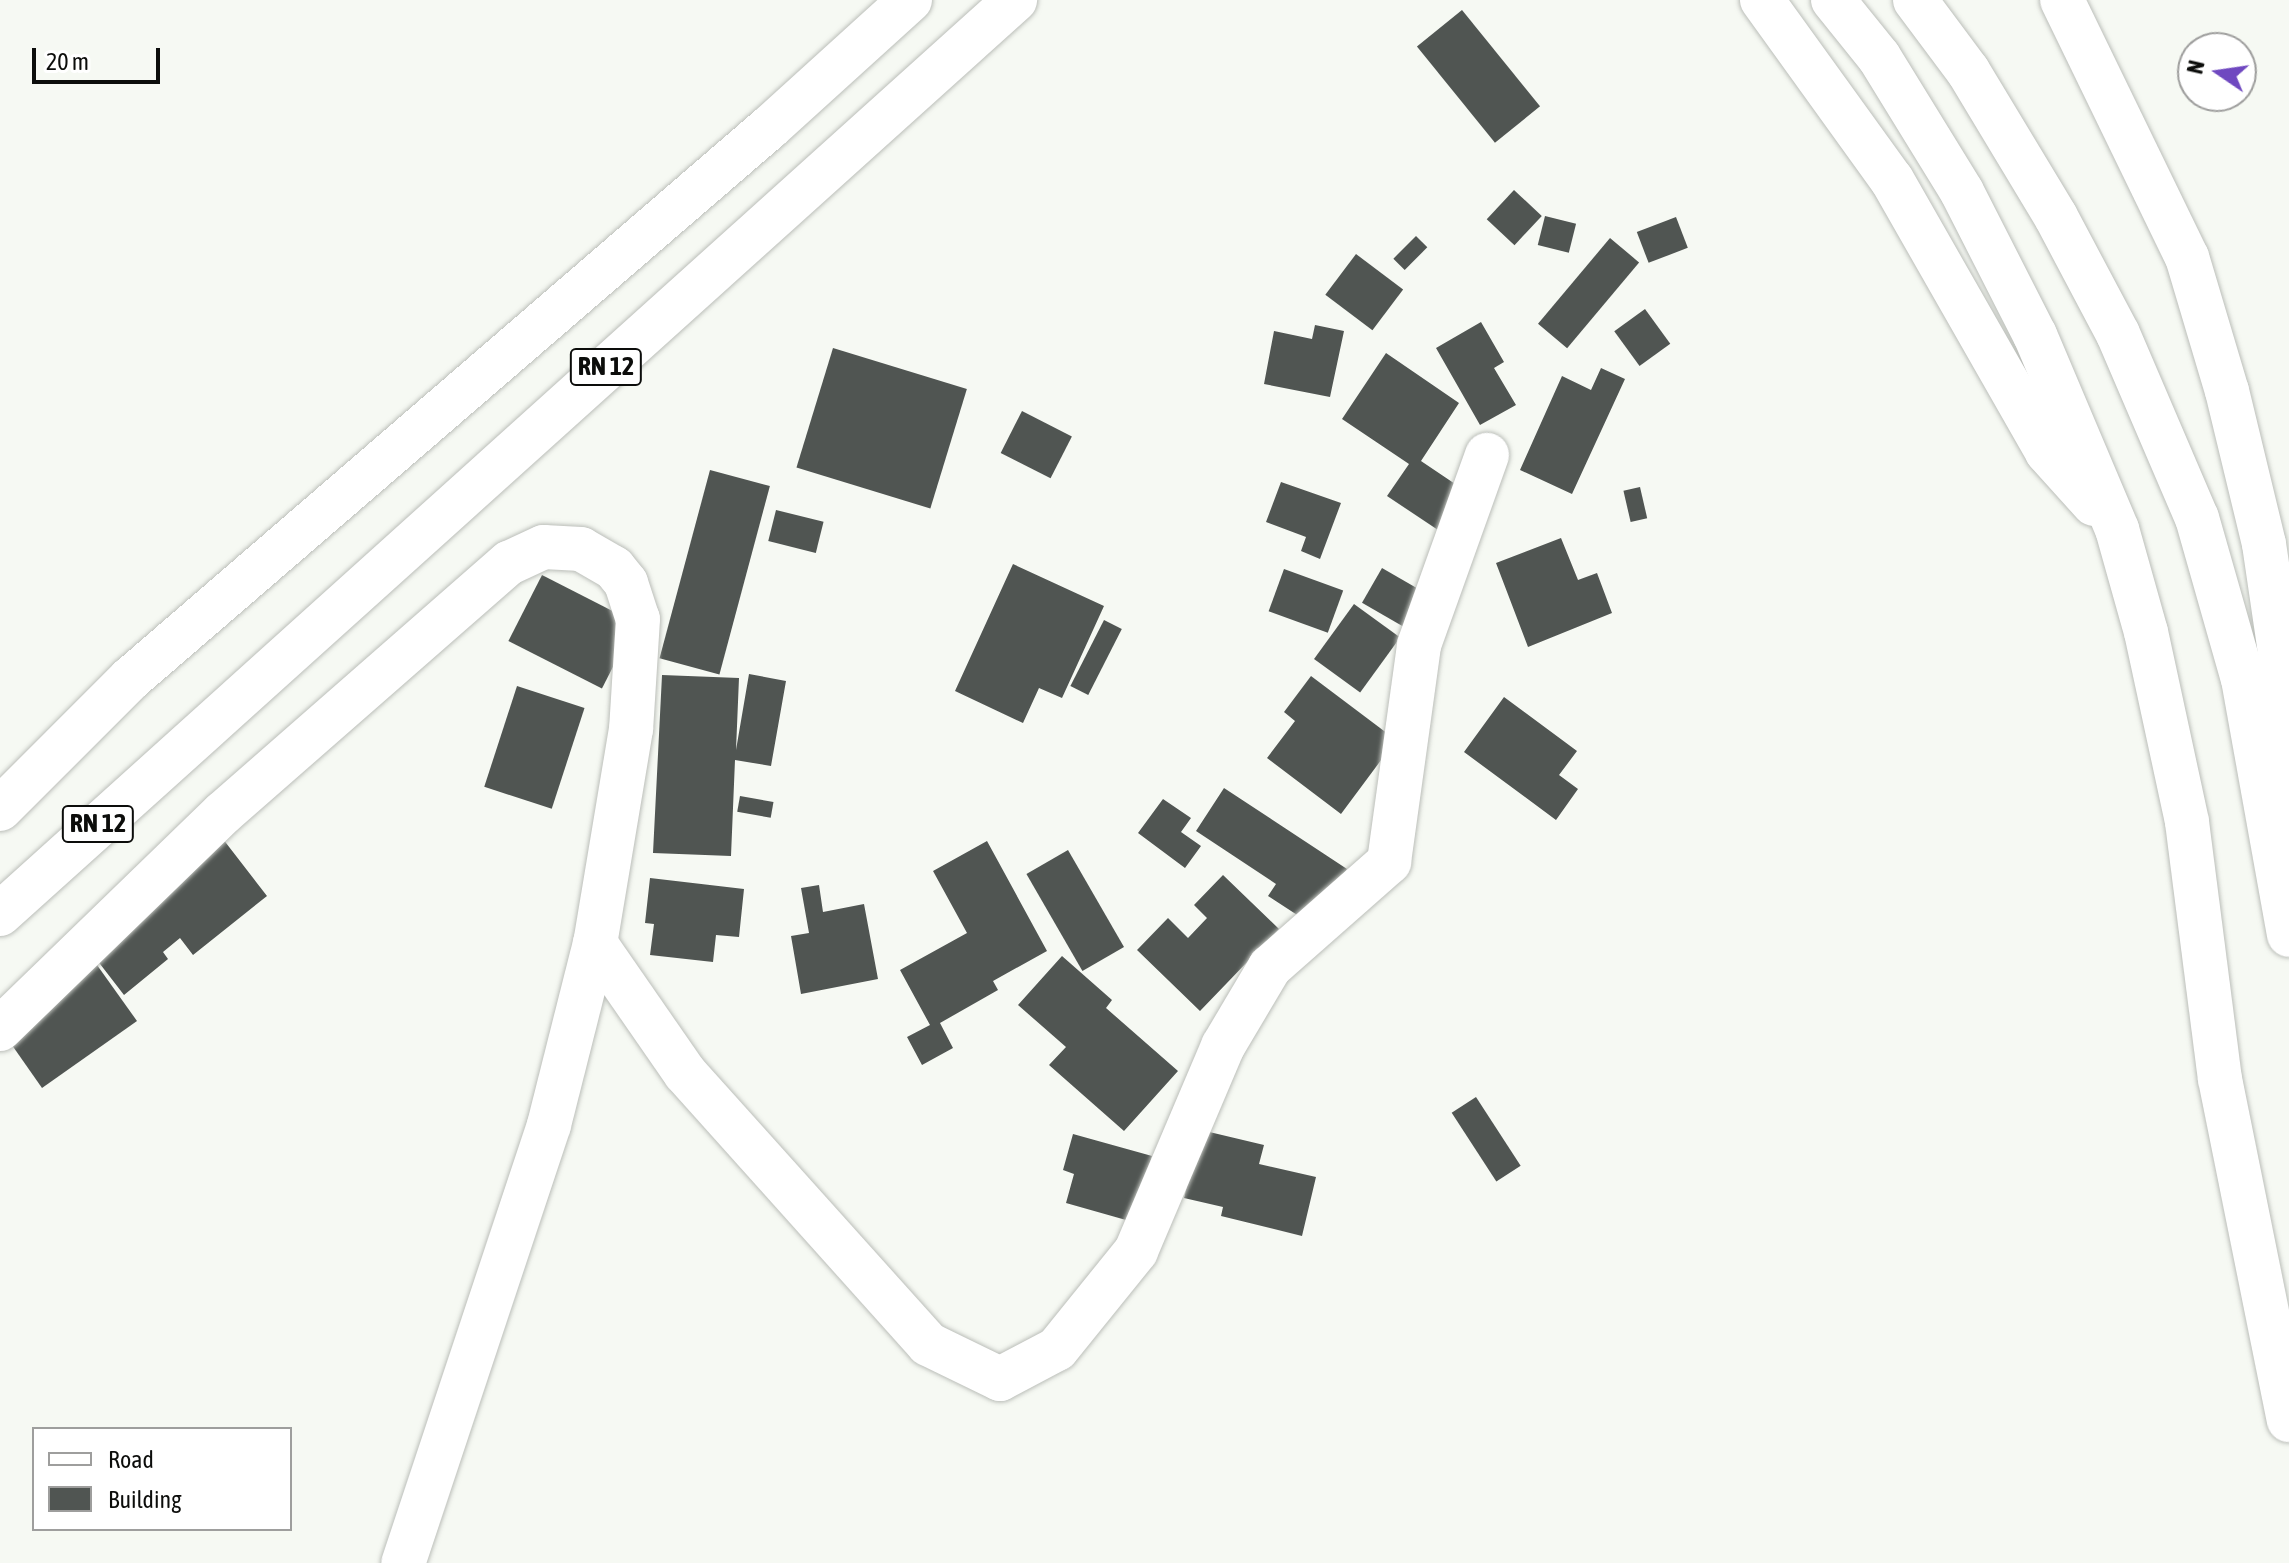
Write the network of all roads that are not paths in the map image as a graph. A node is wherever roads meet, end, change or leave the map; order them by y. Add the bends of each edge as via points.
1 (910, 0) edge
2 (1762, 0) edge
3 (1833, 0) edge
4 (1915, 0) edge
5 (2062, 0) edge
6 (1016, 1) edge
7 (1487, 455) dead end
8 (2117, 529) junction
9 (0, 809) edge
10 (0, 914) edge
11 (2288, 922) edge
12 (595, 943) junction
13 (0, 1029) edge
14 (2289, 1420) edge
15 (403, 1563) edge

1 - 9 main road via 130,679
2 - 8 main road via 1892,180 2047,452
3 - 8 main road via 1879,57 1962,192 2035,335
4 - 11 main road via 1968,71 2056,217 2118,334 2197,518 2243,679
5 - 11 main road via 2187,257 2231,407 2264,544 2287,699
6 - 10 main road, RN 12
7 - 12 main road via 1419,645 1389,862 1270,967 1223,1046 1136,1251 1057,1349 1000,1379 928,1344 685,1073
8 - 14 main road via 2146,632 2187,822 2220,1079
12 - 13 main road via 631,729 638,619 626,583 607,562 581,549 544,547 509,563 223,813
12 - 15 main road via 549,1125

